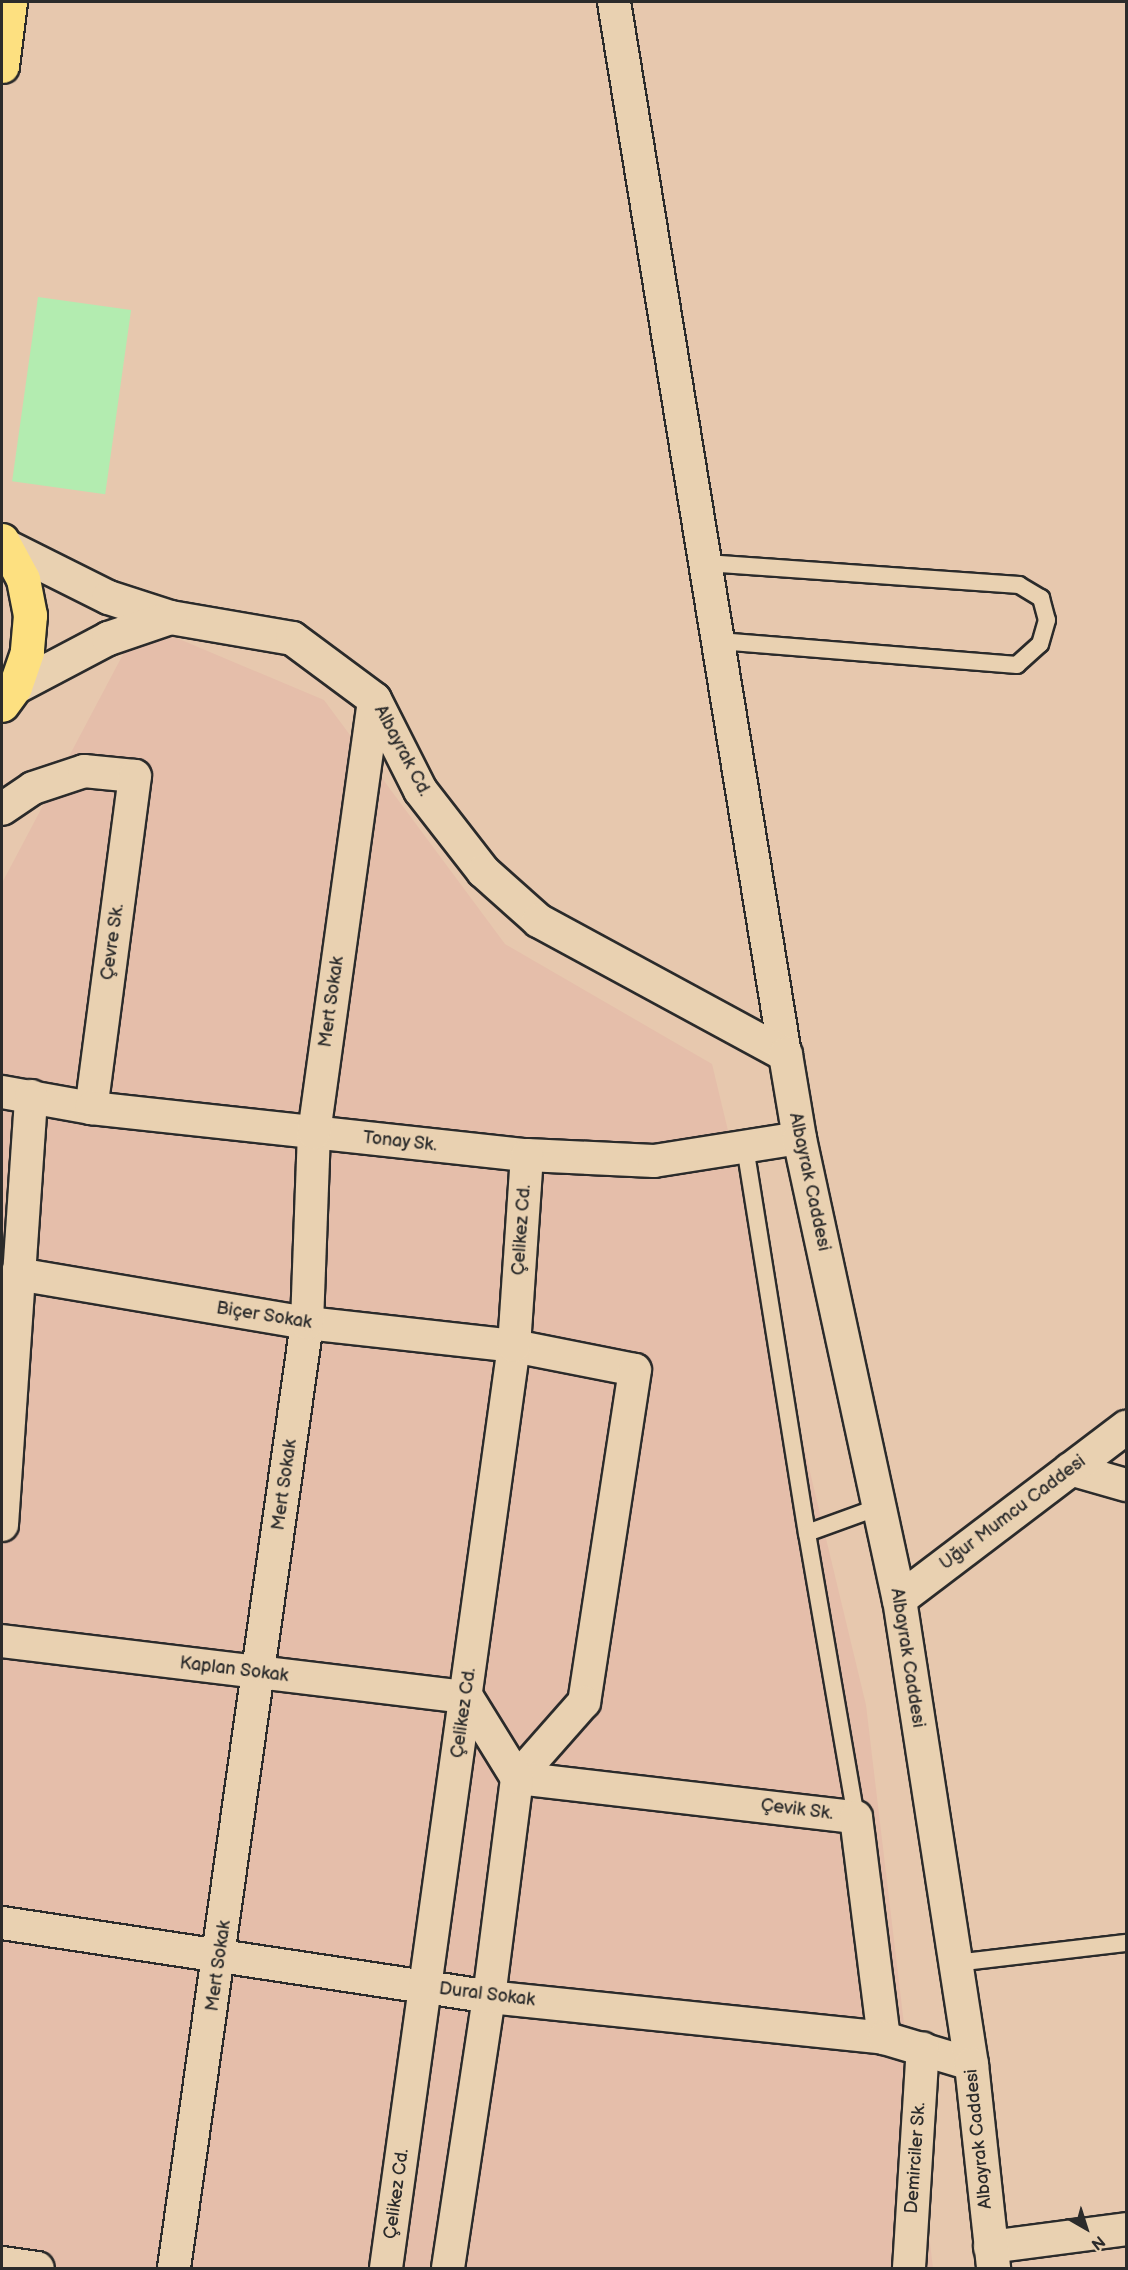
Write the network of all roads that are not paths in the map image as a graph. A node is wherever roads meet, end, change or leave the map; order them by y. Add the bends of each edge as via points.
1 (10, 2) edge
2 (614, 2) edge
3 (2, 66) edge
4 (4, 543) edge
5 (706, 562) junction
6 (170, 616) junction
7 (719, 642) junction
8 (8, 696) edge
9 (374, 699) junction
10 (2, 809) edge
11 (785, 1054) junction
12 (16, 1094) edge
13 (91, 1108) junction
14 (314, 1133) junction
15 (799, 1138) junction
16 (745, 1147) junction
17 (528, 1155) junction
18 (16, 1274) junction
19 (307, 1323) junction
20 (514, 1346) junction
21 (1126, 1427) edge
22 (1070, 1469) junction
23 (1126, 1485) edge
24 (879, 1507) junction
25 (2, 1525) edge
26 (807, 1533) junction
27 (899, 1599) junction
28 (2, 1641) edge
29 (258, 1673) junction
30 (466, 1697) junction
31 (517, 1778) junction
32 (856, 1817) junction
33 (2, 1923) edge
34 (1126, 1943) edge
35 (221, 1956) junction
36 (956, 1963) junction
37 (426, 1987) junction
38 (489, 1996) junction
39 (884, 2038) junction
40 (923, 2048) junction
41 (971, 2064) junction
42 (1126, 2229) edge
43 (991, 2258) edge
44 (2, 2263) edge
45 (38, 2268) edge
46 (174, 2268) edge
47 (386, 2268) edge
48 (448, 2268) edge
49 (909, 2268) edge

1 - 3 highway
2 - 5 street
4 - 6 street, Albayrak Cd. via 108,597
4 - 8 highway via 23,579 30,615 27,652
5 - 7 street
5 - 7 lane via 1019,585 1041,598 1047,620 1040,644 1017,665
6 - 8 street via 108,638
6 - 9 street, Albayrak Cd. via 292,638
7 - 11 street
9 - 11 street, Albayrak Cd. via 420,790 483,871 538,920
9 - 14 street, Mert Sokak
10 - 13 street, Çevre Sk. via 33,788 84,771 135,776
11 - 15 street, Albayrak Caddesi
12 - 13 street, Tonay Sk.
12 - 18 street
13 - 14 street, Tonay Sk.
14 - 17 street, Tonay Sk.
14 - 19 street, Mert Sokak
15 - 16 street, Tonay Sk.
15 - 24 street, Albayrak Caddesi
16 - 17 street, Tonay Sk. via 654,1161
16 - 26 lane
17 - 20 street, Çelikez Cd.
18 - 19 street, Biçer Sokak
18 - 25 street
19 - 20 street, Biçer Sokak
19 - 29 street, Mert Sokak
20 - 30 street, Çelikez Cd.
20 - 31 street, Biçer Sokak via 635,1370 584,1702
21 - 22 street, Uğur Mumcu Caddesi
22 - 23 street
22 - 27 street, Uğur Mumcu Caddesi
24 - 26 lane
24 - 27 street, Albayrak Caddesi
26 - 32 lane
27 - 36 street, Albayrak Caddesi
28 - 29 street, Kaplan Sokak
29 - 30 street, Kaplan Sokak
29 - 35 street, Mert Sokak
30 - 31 street
30 - 37 street, Çelikez Cd.
31 - 32 street, Çevik Sk.
31 - 38 street
32 - 39 street, Çevik Sk.
33 - 35 street, Dural Sokak
34 - 36 lane
35 - 37 street, Dural Sokak
35 - 46 street, Mert Sokak
36 - 41 street, Albayrak Caddesi
37 - 38 street, Dural Sokak
37 - 47 street, Çelikez Cd.
38 - 39 street, Dural Sokak
38 - 48 street
39 - 40 street, Dural Sokak
40 - 41 street, Dural Sokak
40 - 49 street, Demirciler Sk.
41 - 43 street, Albayrak Caddesi
42 - 43 street
44 - 45 street

